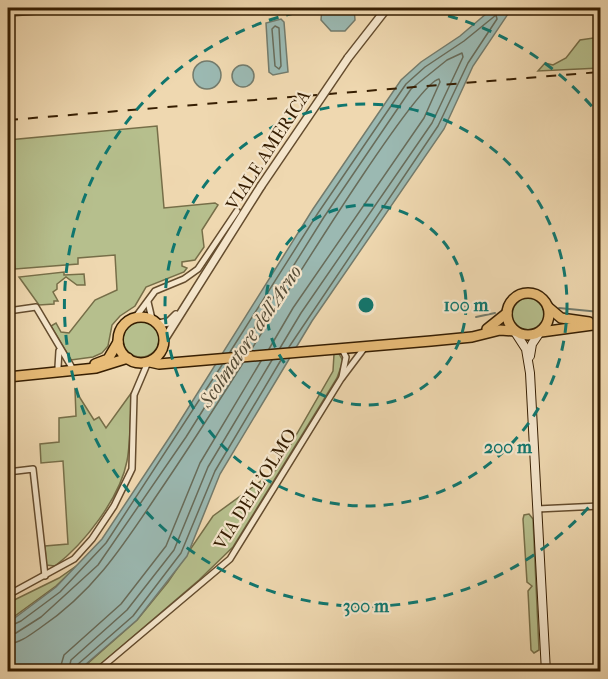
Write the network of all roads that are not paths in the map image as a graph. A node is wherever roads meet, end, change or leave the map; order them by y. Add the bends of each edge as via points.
1 (64, 8) edge
2 (383, 10) edge
3 (8, 12) edge
4 (237, 211) dead end
5 (149, 297) junction
6 (186, 304) junction
7 (548, 307) junction
8 (8, 311) edge
9 (507, 313) junction
10 (135, 318) junction
11 (155, 321) junction
12 (600, 323) edge
13 (8, 329) edge
14 (560, 329) junction
15 (515, 331) junction
16 (540, 332) junction
17 (8, 335) edge
18 (474, 336) junction
19 (521, 340) junction
20 (118, 342) junction
21 (164, 342) junction
22 (57, 344) junction
23 (365, 347) junction
24 (335, 349) junction
25 (531, 356) junction
26 (128, 358) junction
27 (175, 361) junction
28 (149, 362) junction
29 (71, 366) junction
30 (58, 367) junction
31 (8, 372) edge
32 (530, 373) junction
33 (8, 377) edge
34 (341, 379) junction
35 (8, 471) edge
36 (600, 506) edge
37 (537, 508) junction
38 (45, 576) junction
39 (8, 595) edge
40 (96, 672) edge
41 (546, 672) edge

1 - 3 street
2 - 6 street, VIALE AMERICA, bridge via 261,186
4 - 5 street via 198,269
5 - 10 street
5 - 11 street via 148,308
6 - 11 street via 171,320
6 - 21 street, VIALE AMERICA
7 - 9 main road via 540,296 526,293 514,299
7 - 12 main road via 561,318
7 - 16 main road via 549,321
8 - 22 street via 36,307
9 - 15 main road via 509,325
9 - 24 main road via 494,325 478,331 341,345
10 - 11 main road
10 - 20 main road via 122,327
11 - 21 main road
12 - 14 main road
13 - 17 street
14 - 16 main road
14 - 25 main road via 541,340
15 - 16 main road via 528,336
15 - 18 main road
15 - 19 main road
16 - 25 main road via 532,344
18 - 19 main road via 503,334
18 - 23 main road
19 - 32 main road
20 - 26 main road
20 - 29 main road via 104,361
21 - 27 main road
21 - 28 main road via 159,355
22 - 29 street
22 - 30 street via 61,357
23 - 24 main road
23 - 34 street, VIA DELL'OLMO
24 - 27 main road
24 - 34 street, VIA DELL'OLMO via 346,357
25 - 32 main road
26 - 28 main road
26 - 33 main road via 96,369
27 - 28 main road
28 - 38 street via 134,395 133,466 128,482 87,545 63,567
29 - 30 main road
30 - 31 main road
32 - 37 main road
34 - 40 street, VIA DELL'OLMO via 230,559
35 - 38 street via 33,469
36 - 37 street
37 - 41 main road
38 - 39 street

